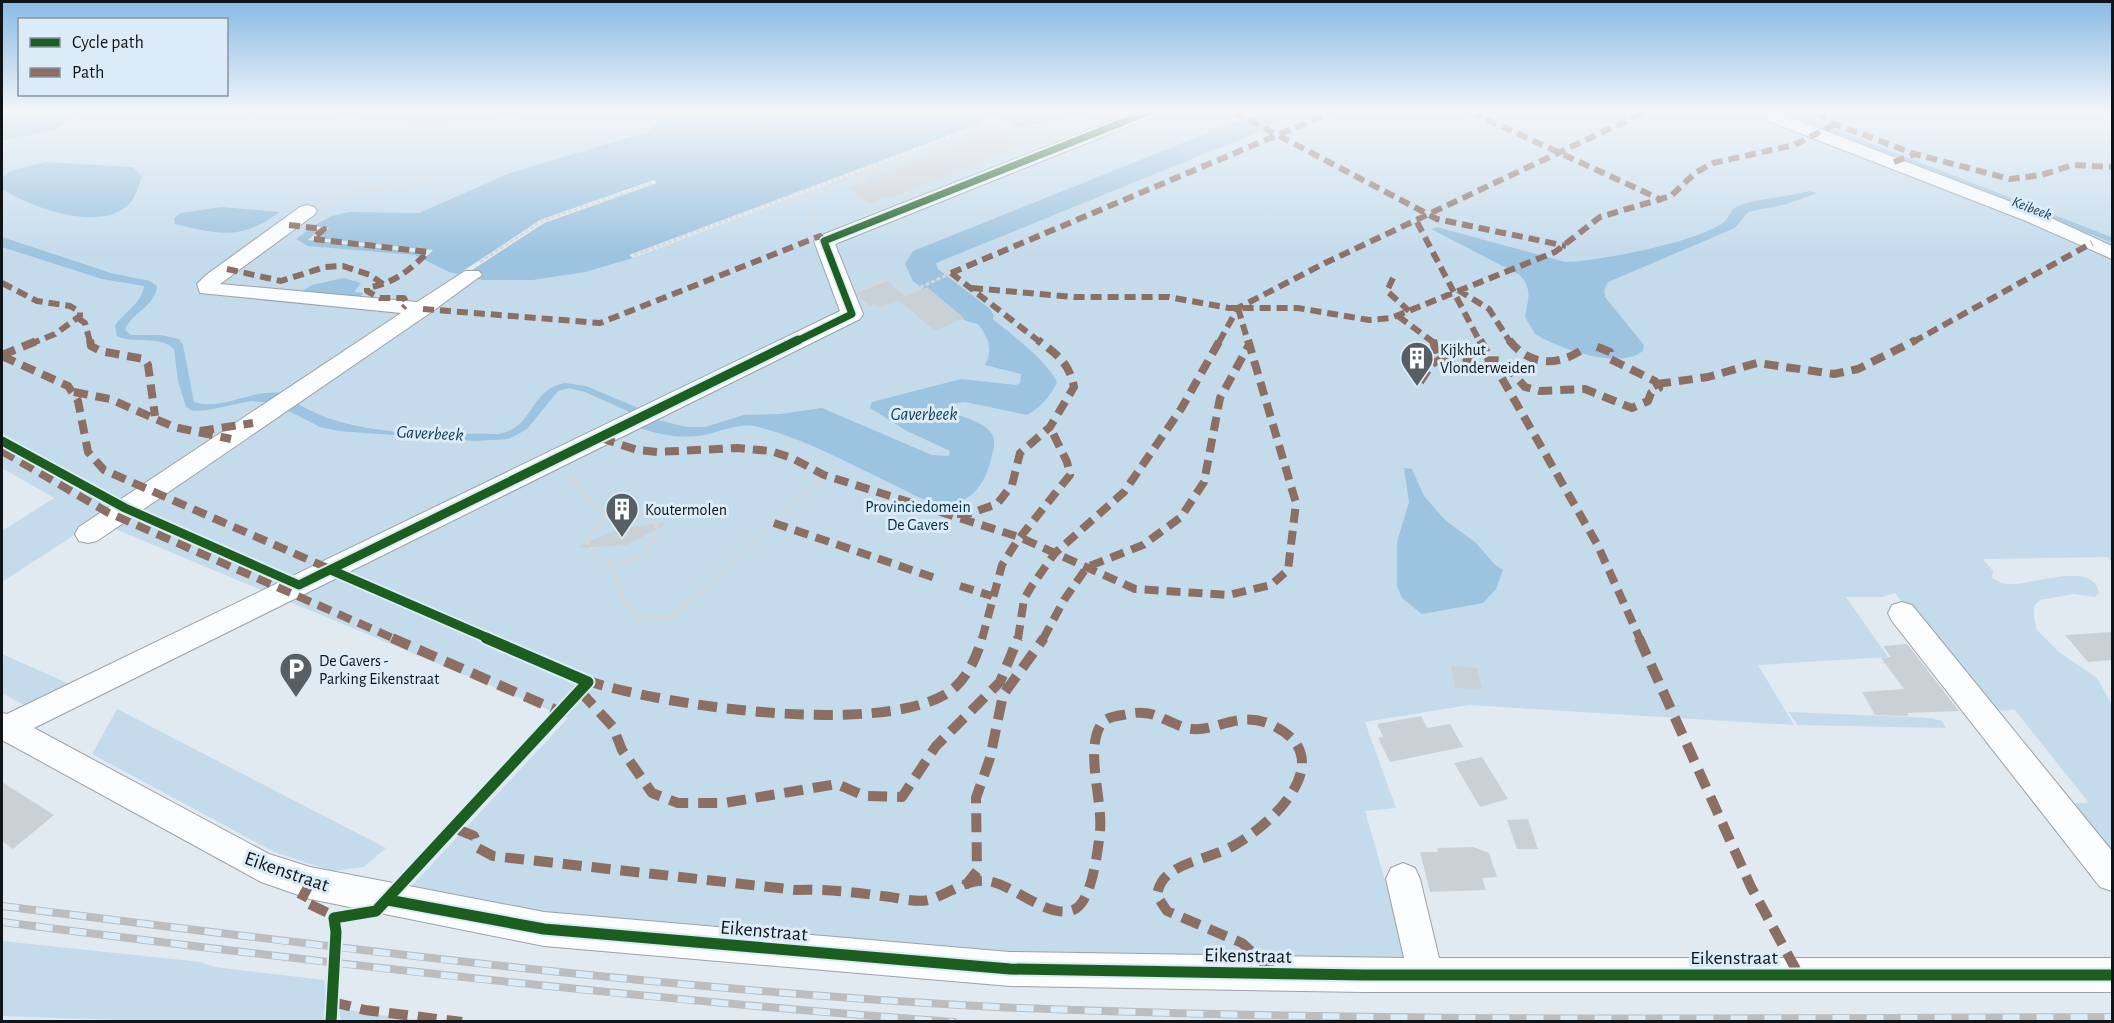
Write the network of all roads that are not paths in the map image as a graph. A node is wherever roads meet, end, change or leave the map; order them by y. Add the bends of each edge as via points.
1 (1028, 160) edge
2 (1887, 160) edge
3 (307, 211) road end
4 (2112, 253) edge
5 (475, 270) road end
6 (423, 309) junction
7 (87, 534) dead end
8 (286, 591) junction
9 (1902, 613) dead end
10 (254, 626) dead end
11 (5, 727) edge
12 (2112, 876) edge
13 (1403, 879) dead end
14 (1425, 974) junction
15 (2112, 975) edge

1 - 8 street via 824,241 852,314
2 - 4 street via 2033,217
3 - 6 street via 213,279 207,289
5 - 6 street
6 - 7 street
8 - 10 street
8 - 11 street
9 - 12 street
11 - 14 street, Eikenstraat via 261,867 321,886 544,929 1010,969
13 - 14 street
14 - 15 street, Eikenstraat

